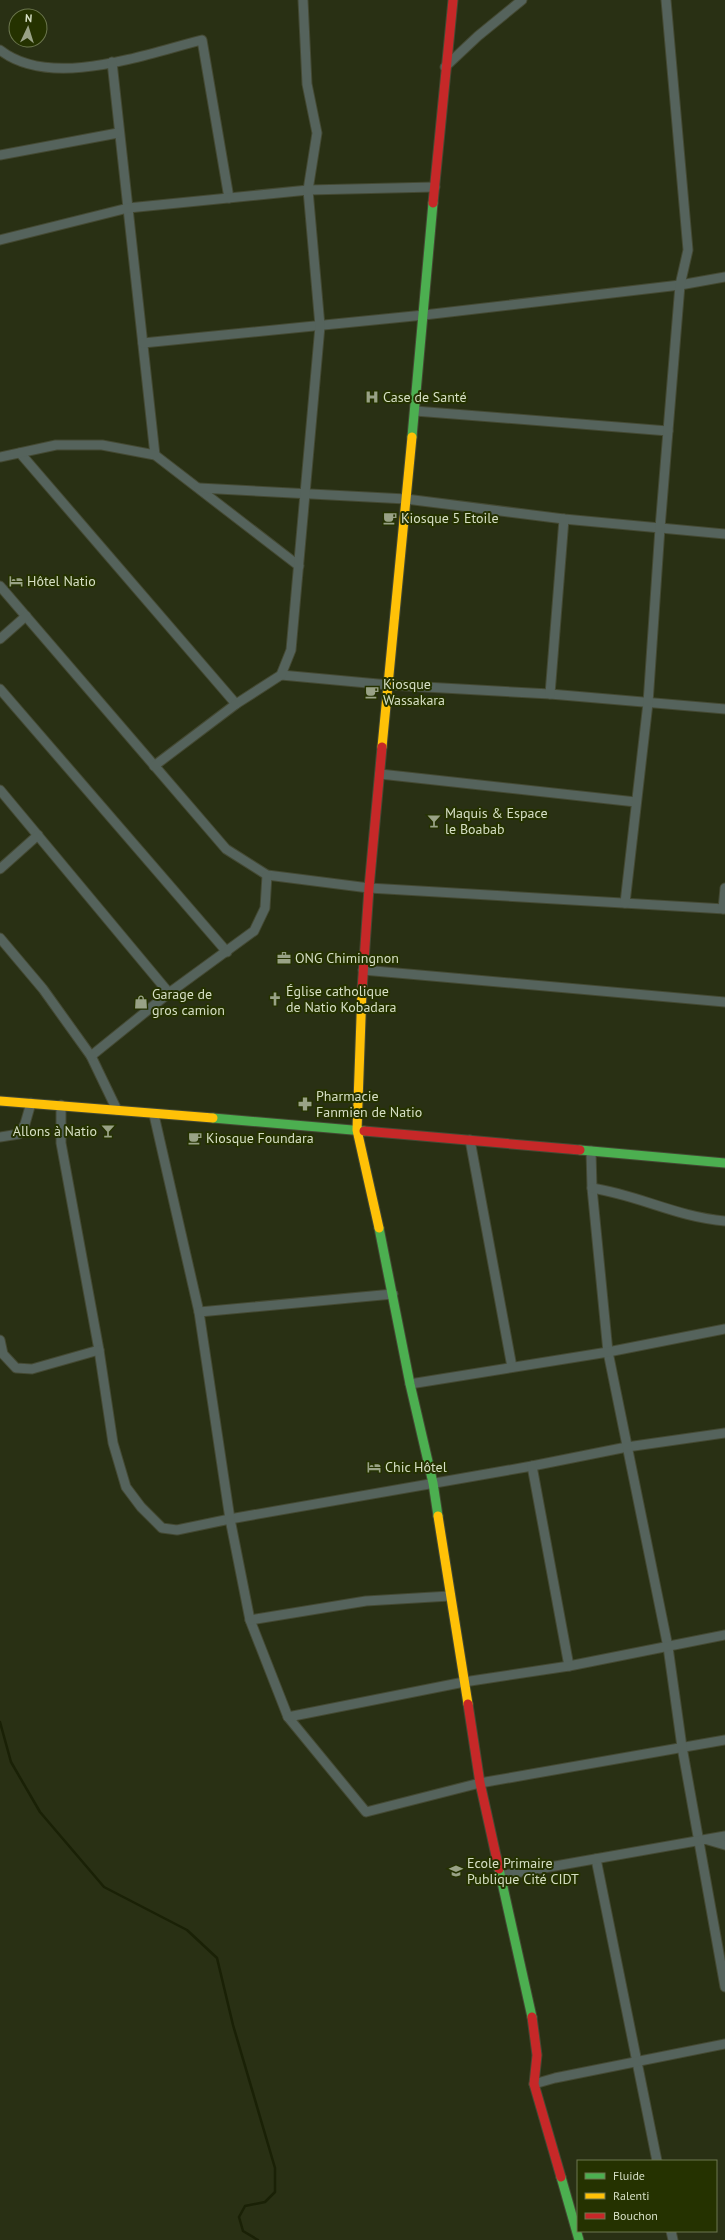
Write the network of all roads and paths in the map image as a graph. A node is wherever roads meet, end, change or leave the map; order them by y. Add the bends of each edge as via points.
1 (303, 0) edge
2 (453, 0) edge
3 (522, 0) edge
4 (666, 0) edge
5 (0, 50) edge
6 (112, 62) junction
7 (445, 67) junction
8 (118, 133) junction
9 (0, 155) edge
10 (435, 186) junction
11 (308, 190) junction
12 (229, 198) junction
13 (128, 208) junction
14 (0, 240) edge
15 (725, 277) edge
16 (680, 285) junction
17 (424, 315) junction
18 (320, 326) junction
19 (143, 343) junction
20 (415, 411) junction
21 (668, 431) junction
22 (20, 452) junction
23 (155, 455) junction
24 (0, 457) edge
25 (199, 488) junction
26 (305, 495) junction
27 (406, 499) junction
28 (564, 518) junction
29 (660, 528) junction
30 (725, 534) edge
31 (299, 566) junction
32 (0, 586) edge
33 (26, 616) junction
34 (0, 639) edge
35 (281, 675) junction
36 (389, 685) junction
37 (0, 689) edge
38 (550, 694) junction
39 (648, 703) junction
40 (236, 704) junction
41 (725, 709) edge
42 (154, 766) junction
43 (380, 774) junction
44 (0, 790) edge
45 (636, 802) junction
46 (38, 835) junction
47 (0, 869) edge
48 (267, 875) junction
49 (370, 888) junction
50 (725, 888) edge
51 (625, 903) junction
52 (724, 909) edge
53 (0, 938) edge
54 (227, 952) junction
55 (363, 970) junction
56 (169, 993) junction
57 (725, 1002) edge
58 (91, 1056) junction
59 (0, 1101) edge
60 (31, 1103) junction
61 (61, 1105) junction
62 (117, 1110) junction
63 (154, 1115) junction
64 (357, 1130) junction
65 (0, 1137) edge
66 (470, 1140) junction
67 (592, 1151) junction
68 (725, 1163) edge
69 (592, 1188) junction
70 (725, 1221) edge
71 (393, 1294) junction
72 (199, 1312) junction
73 (725, 1329) edge
74 (0, 1340) edge
75 (99, 1350) junction
76 (608, 1352) junction
77 (512, 1367) junction
78 (410, 1384) junction
79 (725, 1435) edge
80 (628, 1447) junction
81 (532, 1466) junction
82 (433, 1483) junction
83 (230, 1519) junction
84 (450, 1596) junction
85 (250, 1620) junction
86 (725, 1635) edge
87 (668, 1647) junction
88 (569, 1666) junction
89 (464, 1682) junction
90 (288, 1717) junction
91 (725, 1740) edge
92 (682, 1748) junction
93 (480, 1783) junction
94 (725, 1836) edge
95 (703, 1840) junction
96 (725, 1845) edge
97 (596, 1859) junction
98 (499, 1876) junction
99 (725, 1987) edge
100 (725, 2044) edge
101 (638, 2062) junction
102 (534, 2084) junction
103 (657, 2160) edge
104 (579, 2240) edge

1 - 11 street via 307,84 317,133
2 - 7 street
3 - 7 street
4 - 16 street via 688,250
5 - 6 street via 8,56 42,68 77,69
6 - 8 street
6 - 12 street via 202,40
7 - 10 street
8 - 9 street
8 - 13 street
10 - 11 street
10 - 17 street
11 - 12 street
11 - 18 street
12 - 13 street
13 - 14 street
13 - 19 street
15 - 16 street
16 - 17 street
16 - 21 street
17 - 18 street
17 - 20 street
18 - 19 street
18 - 26 street
19 - 23 street
20 - 21 street
20 - 27 street
21 - 29 street
22 - 23 street via 56,445 102,445
22 - 24 street
22 - 40 street
23 - 25 street
25 - 26 street
25 - 31 street
26 - 27 street
26 - 31 street
27 - 28 street
27 - 36 street
28 - 29 street
28 - 38 street
29 - 30 street
29 - 39 street
31 - 35 street via 291,650
32 - 33 street
33 - 34 street
33 - 42 street
35 - 36 street
35 - 40 street
36 - 38 street
36 - 43 street
37 - 54 street
38 - 39 street
39 - 41 street
39 - 45 street
40 - 42 street
42 - 48 street via 226,849
43 - 45 street
43 - 49 street
44 - 46 street
45 - 51 street
46 - 47 street
46 - 56 street
48 - 49 street
48 - 54 street via 265,908 254,931
49 - 51 street
49 - 55 street
50 - 52 street
51 - 52 street
53 - 58 street via 43,989
54 - 56 street
55 - 57 street
55 - 64 street
56 - 58 street
58 - 62 street
59 - 60 street
60 - 61 street
60 - 65 street via 19,1134
61 - 62 street
61 - 75 street via 61,1143
62 - 63 street
63 - 64 street
63 - 72 street
64 - 66 street
64 - 71 street
66 - 67 street
66 - 77 street
67 - 68 street
67 - 69 street
69 - 70 street via 611,1191 699,1219
69 - 76 street
71 - 72 street
71 - 78 street
72 - 83 street
73 - 76 street
74 - 75 street via 3,1354 16,1368 32,1369
75 - 83 street via 113,1443 126,1487 140,1507 162,1528 178,1530
76 - 77 street
76 - 80 street
77 - 78 street
78 - 82 street
79 - 80 street
80 - 81 street
80 - 87 street
81 - 82 street
81 - 88 street
82 - 83 street
82 - 84 street
83 - 85 street
84 - 85 street via 366,1601
84 - 89 street
85 - 90 street
86 - 87 street
87 - 88 street
87 - 92 street
88 - 89 street
89 - 90 street
89 - 93 street
90 - 93 street via 366,1812
91 - 92 street
92 - 93 street
92 - 95 street
93 - 98 street
94 - 95 street
95 - 96 street
95 - 97 street
95 - 99 street
97 - 98 street
97 - 101 street
98 - 102 street via 535,2030 537,2055
100 - 101 street
101 - 102 street
101 - 103 street
102 - 104 street

